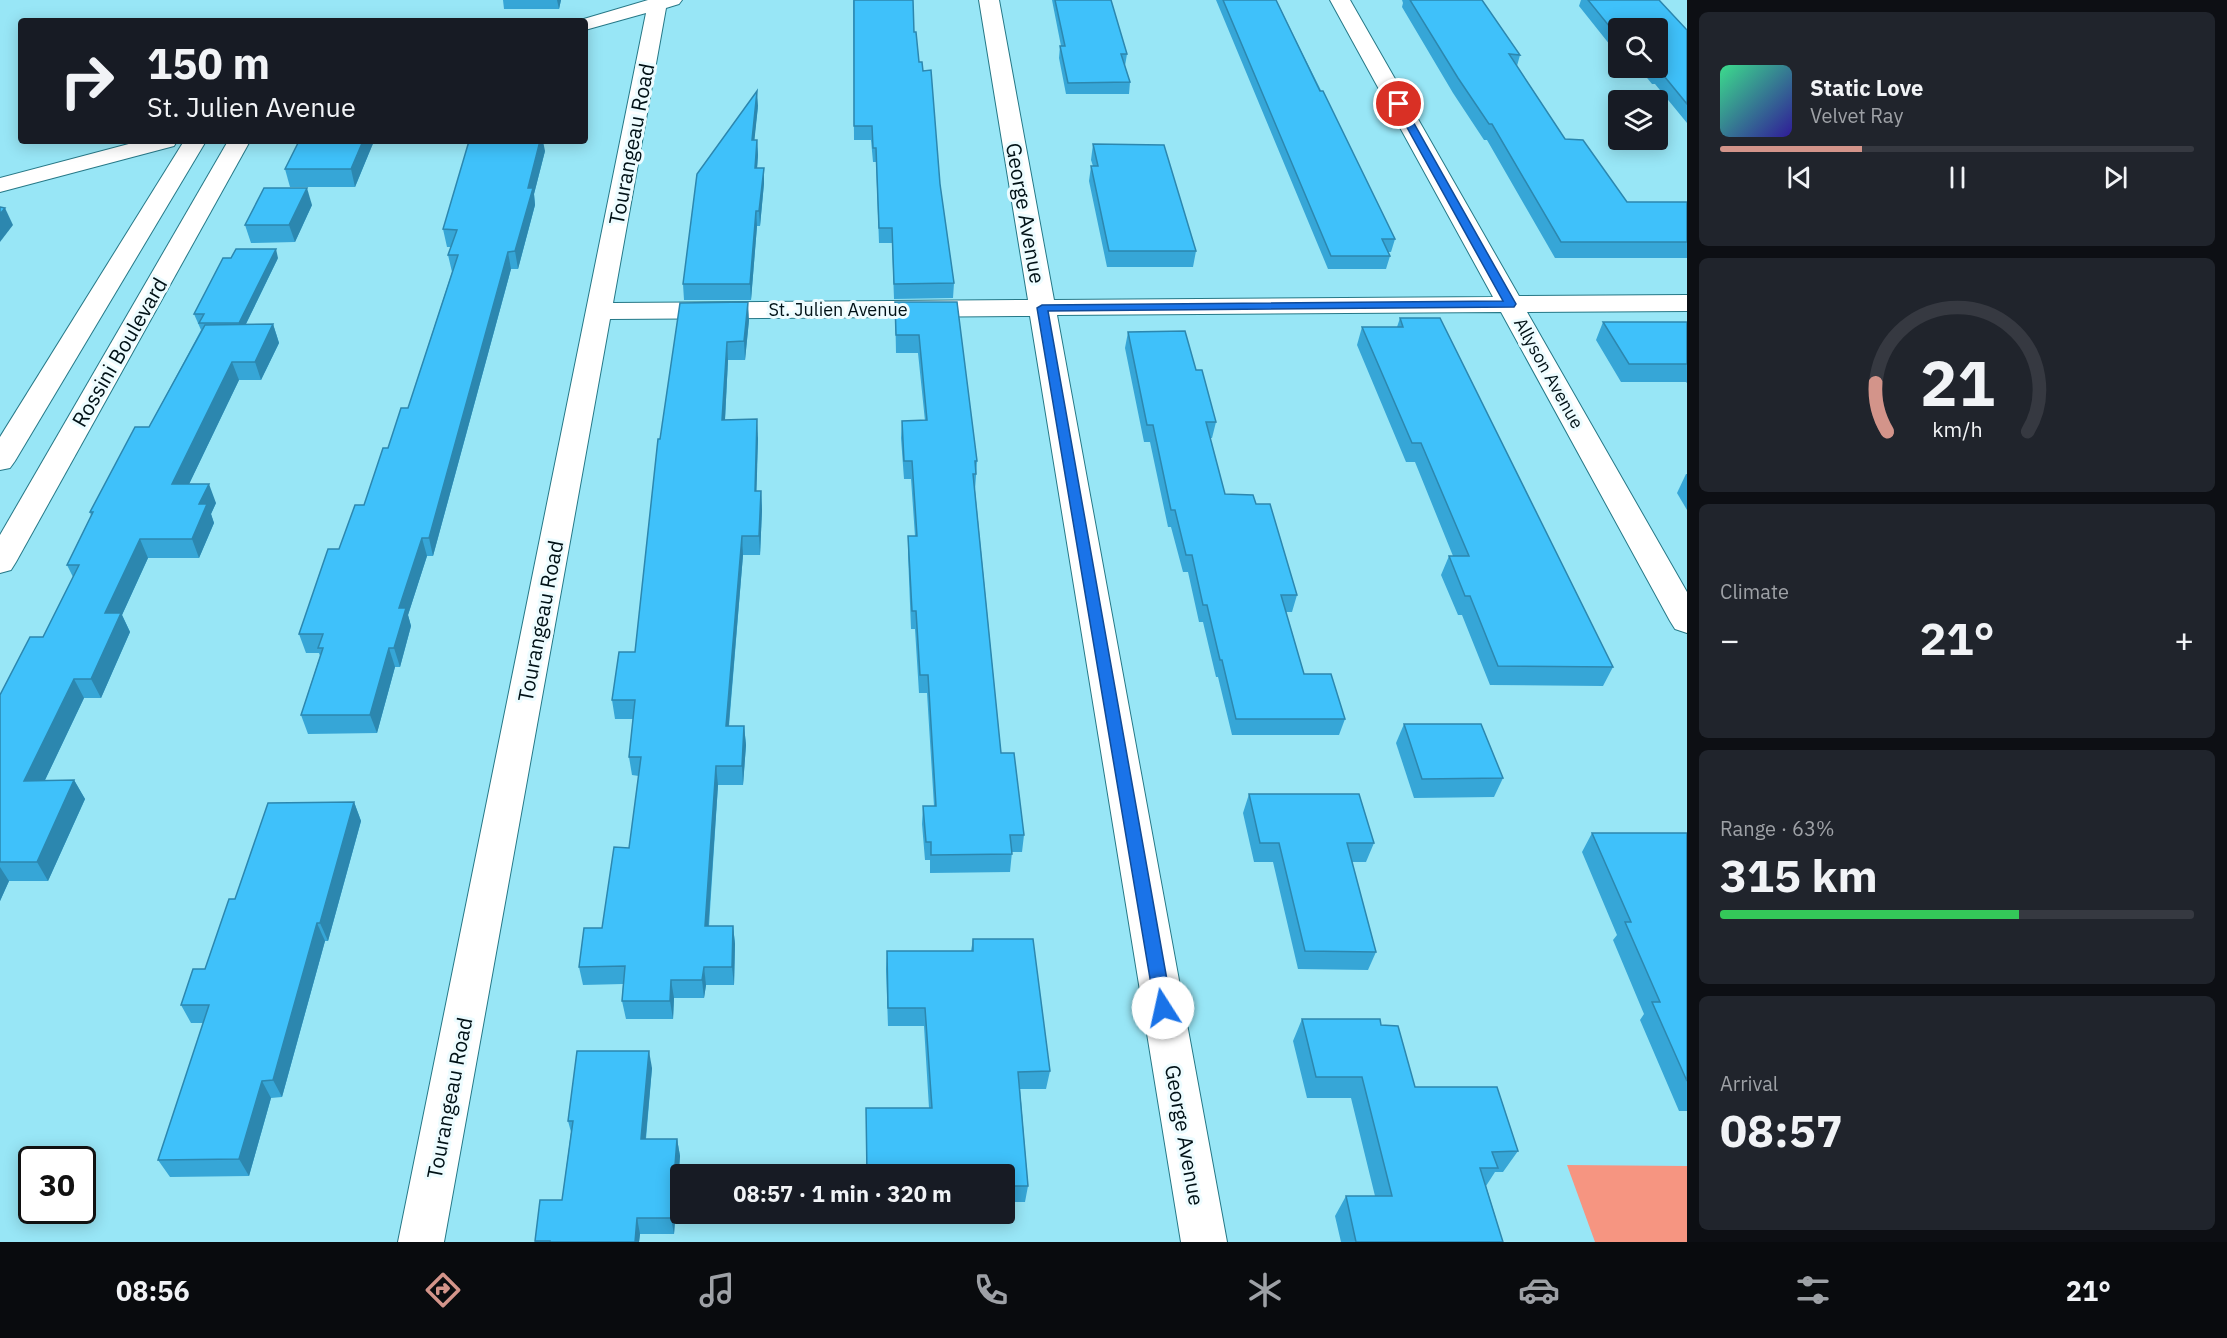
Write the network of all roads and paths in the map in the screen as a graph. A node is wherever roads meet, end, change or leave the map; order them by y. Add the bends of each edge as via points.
1 (989, 0) edge
2 (1340, 0) edge
3 (663, 1) edge
4 (588, 23) edge
5 (155, 144) edge
6 (193, 144) edge
7 (237, 144) edge
8 (0, 185) edge
9 (1687, 303) edge
10 (1510, 304) junction
11 (1042, 308) junction
12 (600, 311) junction
13 (0, 461) edge
14 (0, 562) edge
15 (1687, 621) edge
16 (421, 1242) edge
17 (1204, 1242) edge

1 - 11 street, George Avenue
2 - 10 street, Allyson Avenue
3 - 4 street
3 - 12 street, Tourangeau Road via 629,144
5 - 8 street
6 - 13 street, Rossini Boulevard
7 - 14 street, Rossini Boulevard
9 - 10 street, St. Julien Avenue
10 - 11 street, St. Julien Avenue
10 - 15 street, Allyson Avenue
11 - 12 street, St. Julien Avenue
11 - 17 street, George Avenue
12 - 16 street, Tourangeau Road

